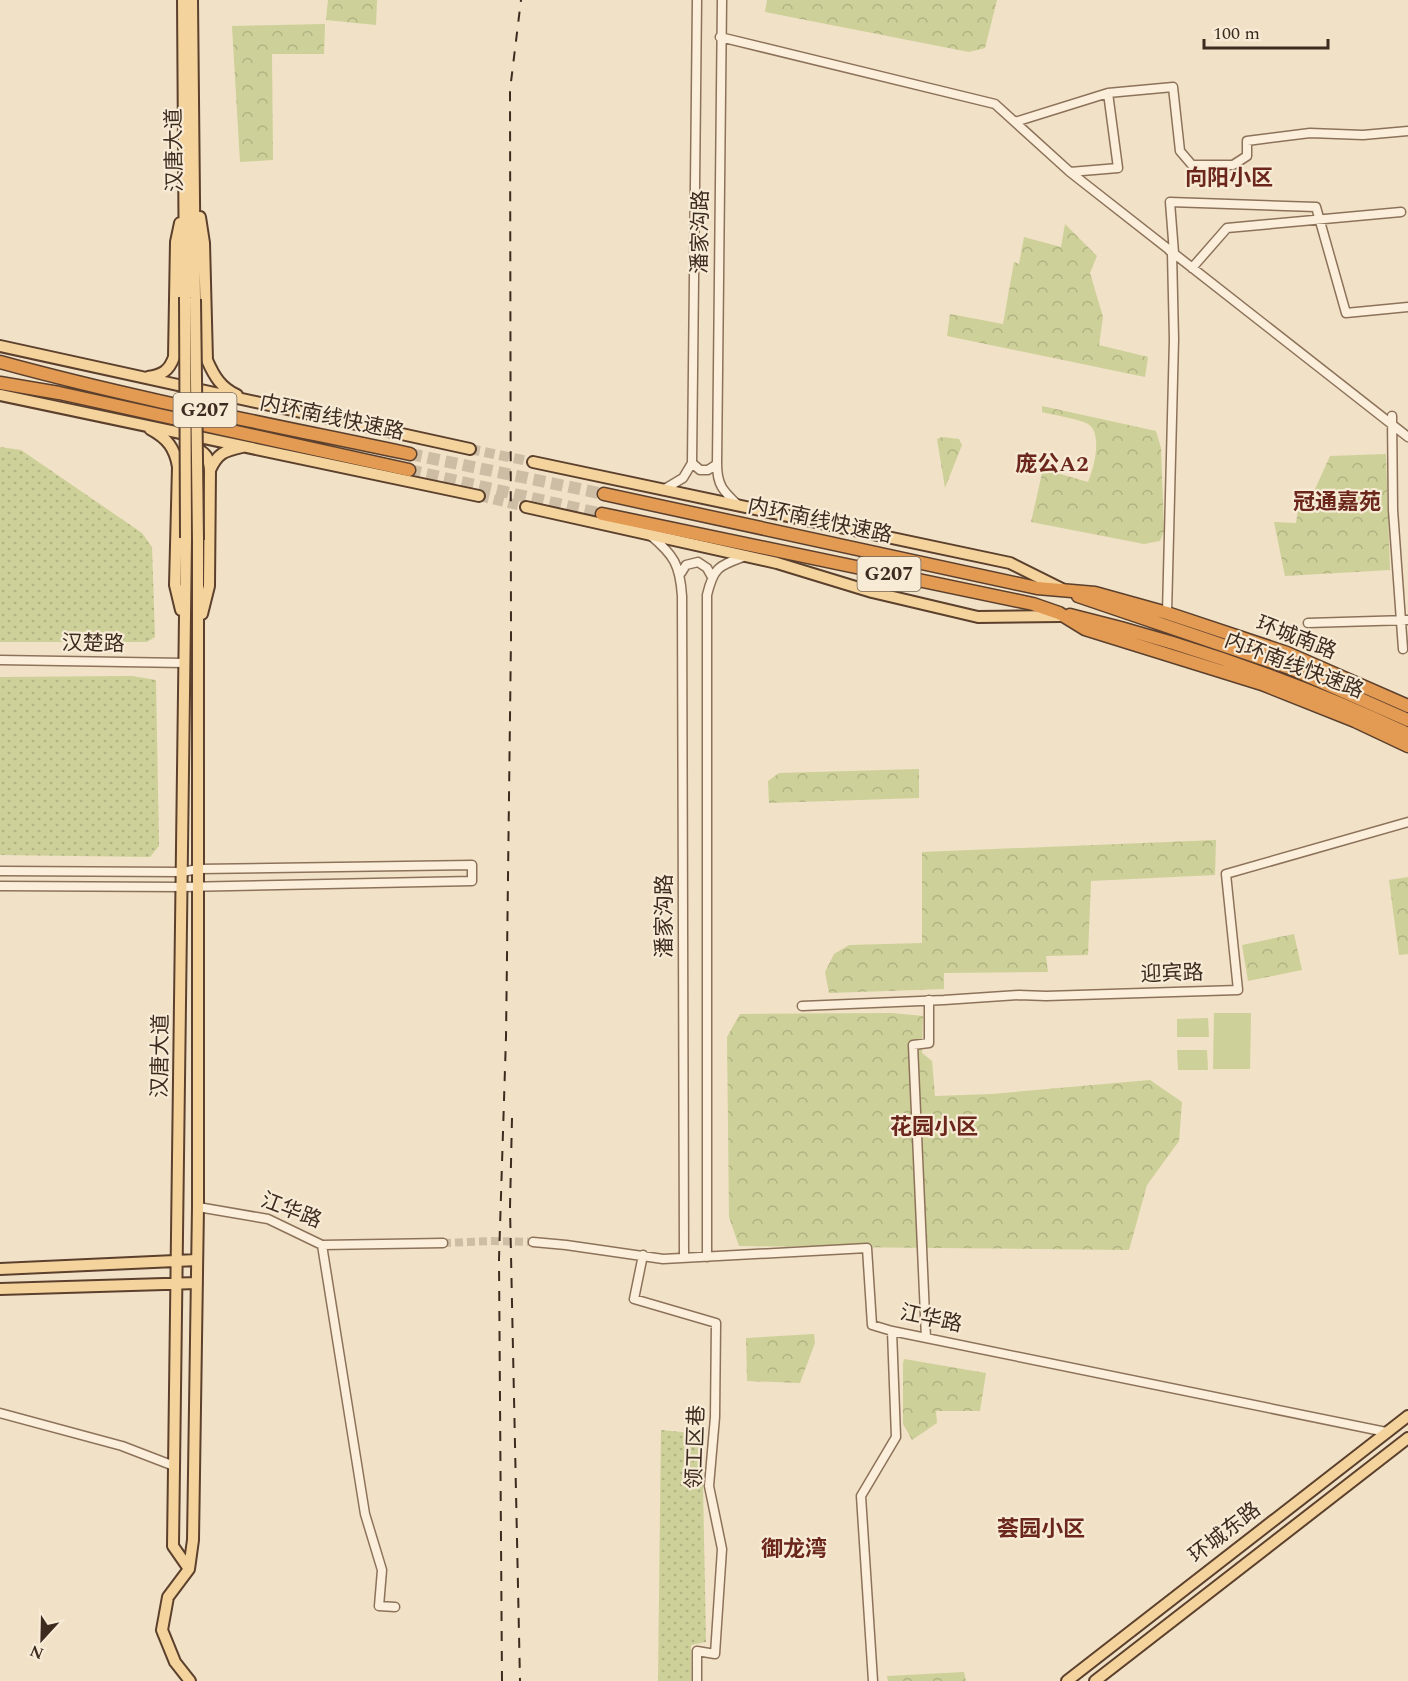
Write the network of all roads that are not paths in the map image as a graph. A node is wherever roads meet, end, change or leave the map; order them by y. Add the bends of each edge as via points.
1 (183, 0) edge
2 (192, 0) edge
3 (698, 0) edge
4 (722, 0) edge
5 (720, 37) junction
6 (1108, 93) junction
7 (1015, 122) junction
8 (1408, 131) edge
9 (1070, 172) junction
10 (190, 192) junction
11 (1401, 212) dead end
12 (1319, 219) junction
13 (1164, 246) junction
14 (1174, 253) junction
15 (1192, 268) junction
16 (1408, 307) edge
17 (0, 346) edge
18 (174, 357) junction
19 (207, 360) junction
20 (0, 362) edge
21 (143, 378) junction
22 (0, 383) edge
23 (0, 394) edge
24 (251, 402) junction
25 (1393, 421) junction
26 (139, 424) junction
27 (1408, 437) edge
28 (245, 446) junction
29 (470, 449) tunnel mouth
30 (410, 454) tunnel mouth
31 (533, 462) tunnel mouth
32 (693, 463) junction
33 (717, 464) junction
34 (177, 467) junction
35 (210, 470) junction
36 (409, 470) tunnel mouth
37 (663, 489) junction
38 (604, 494) tunnel mouth
39 (479, 496) tunnel mouth
40 (739, 506) junction
41 (526, 507) tunnel mouth
42 (602, 514) tunnel mouth
43 (793, 517) junction
44 (650, 534) junction
45 (790, 535) junction
46 (192, 539) junction
47 (746, 556) junction
48 (681, 573) junction
49 (712, 577) junction
50 (1065, 591) junction
51 (1167, 613) junction
52 (1062, 614) junction
53 (1405, 621) edge
54 (1308, 623) dead end
55 (185, 626) junction
56 (198, 629) junction
57 (1403, 649) dead end
58 (0, 660) edge
59 (185, 663) junction
60 (1408, 706) edge
61 (1408, 720) edge
62 (1408, 734) edge
63 (1408, 746) edge
64 (1408, 822) edge
65 (198, 869) junction
66 (0, 871) edge
67 (183, 873) junction
68 (198, 885) junction
69 (0, 886) edge
70 (182, 887) junction
71 (929, 1000) junction
72 (802, 1006) dead end
73 (198, 1207) junction
74 (533, 1242) tunnel mouth
75 (443, 1243) tunnel mouth
76 (322, 1245) junction
77 (643, 1255) junction
78 (707, 1257) junction
79 (684, 1258) junction
80 (197, 1260) junction
81 (178, 1261) junction
82 (0, 1269) edge
83 (197, 1283) junction
84 (178, 1284) junction
85 (0, 1289) edge
86 (892, 1331) junction
87 (926, 1338) junction
88 (3, 1414) edge
89 (1408, 1416) edge
90 (0, 1424) edge
91 (1386, 1432) junction
92 (1408, 1438) edge
93 (174, 1466) junction
94 (189, 1569) junction
95 (395, 1607) dead end
96 (190, 1681) edge
97 (697, 1681) edge
98 (873, 1681) edge
99 (1067, 1681) edge
100 (1095, 1681) edge

1 - 10 main road, 汉唐大道
2 - 10 main road, 汉唐大道
3 - 32 street, 潘家沟路
4 - 5 street, 潘家沟路
5 - 7 street via 995,104
5 - 33 street, 潘家沟路
6 - 7 street
6 - 8 street via 1173,87 1180,151 1192,165 1233,165 1247,156 1247,141 1310,133 1363,135
6 - 9 street via 1118,168
7 - 9 street
9 - 13 street
10 - 18 main road via 176,242
10 - 19 main road via 204,243
10 - 46 main road, 汉唐大道, bridge
11 - 12 street
12 - 14 street via 1316,207 1170,202
12 - 15 street via 1227,228
12 - 16 street via 1346,313
13 - 14 street
13 - 51 street via 1172,253 1174,339
14 - 15 street
15 - 25 street
17 - 21 main road
18 - 19 main road via 186,373 196,374 203,370
18 - 21 main road via 166,371
19 - 24 main road via 214,376 228,391
20 - 30 highway, 内环南线快速路 / G207
21 - 24 main road
22 - 36 highway, 内环南线快速路 / G207
23 - 26 main road
24 - 29 main road
25 - 27 street
25 - 53 street via 1393,510
26 - 28 main road
26 - 34 main road via 161,435 175,452
28 - 35 main road via 216,457
28 - 39 main road
31 - 37 main road
32 - 33 street via 700,470
32 - 37 street via 683,478
33 - 40 street, 潘家沟路 via 717,479
34 - 35 main road via 181,456 194,447 209,459
34 - 55 main road via 175,585
35 - 56 main road via 209,586
37 - 40 main road
38 - 45 highway, 内环南线快速路 / G207
40 - 43 main road
41 - 44 main road
42 - 52 highway, 内环南线快速路 / G207 via 1033,604
43 - 45 main road
43 - 50 main road via 1010,563
44 - 47 main road
44 - 48 street via 668,550
45 - 50 highway, 内环南线快速路 / G207
46 - 55 main road, 汉唐大道
46 - 56 main road, 汉唐大道
47 - 49 street via 722,565
47 - 52 main road via 978,617
48 - 49 street via 686,565 698,562 707,567
48 - 79 street, 潘家沟路
49 - 78 street, 潘家沟路 via 707,595
50 - 51 highway, 内环南线快速路 / G207 via 1095,593
50 - 61 highway, 内环南线快速路 / G207 via 1290,668
51 - 60 highway, 环城南路 / G207 via 1287,653
52 - 62 highway, 内环南线快速路 / G207 via 1146,634 1285,680
52 - 63 highway, 内环南线快速路 / G207 via 1085,629 1262,684
53 - 54 street
53 - 57 street
55 - 59 main road, 汉唐大道
56 - 65 main road, 汉唐大道
58 - 59 street, 汉楚路
59 - 67 main road, 汉唐大道
64 - 71 street, 迎宾路 via 1226,874 1238,990
65 - 67 street
65 - 68 main road, 汉唐大道
65 - 68 street via 472,865 472,881
66 - 67 street
67 - 70 main road, 汉唐大道
68 - 70 street
68 - 73 main road, 汉唐大道
69 - 70 street
70 - 81 main road, 汉唐大道
71 - 72 street, 迎宾路
71 - 87 street via 929,1043 913,1045
73 - 76 street, 江华路 via 268,1219
73 - 80 main road, 汉唐大道
74 - 77 street, 江华路
75 - 76 street, 江华路
76 - 95 street via 365,1514 382,1570 379,1606
77 - 79 street, 江华路 via 663,1260
77 - 97 street, 领工区巷 via 634,1299 716,1323 716,1417 709,1486 722,1549 715,1654 697,1651
78 - 79 street, 江华路
78 - 86 street, 江华路 via 867,1248 872,1325
80 - 81 main road
80 - 83 main road, 汉唐大道
81 - 82 main road
81 - 84 main road, 汉唐大道
83 - 84 main road
83 - 94 main road, 汉唐大道 via 193,1540
84 - 85 main road
84 - 93 main road, 汉唐大道
86 - 87 street, 江华路
86 - 98 street via 896,1437 861,1496
87 - 91 street, 江华路
88 - 90 street
88 - 93 street via 122,1446
89 - 91 main road, 环城东路
91 - 99 main road, 环城东路
92 - 100 main road, 环城东路
93 - 94 main road, 汉唐大道 via 173,1546
94 - 96 main road, 汉唐大道 via 168,1597 162,1630 175,1662

